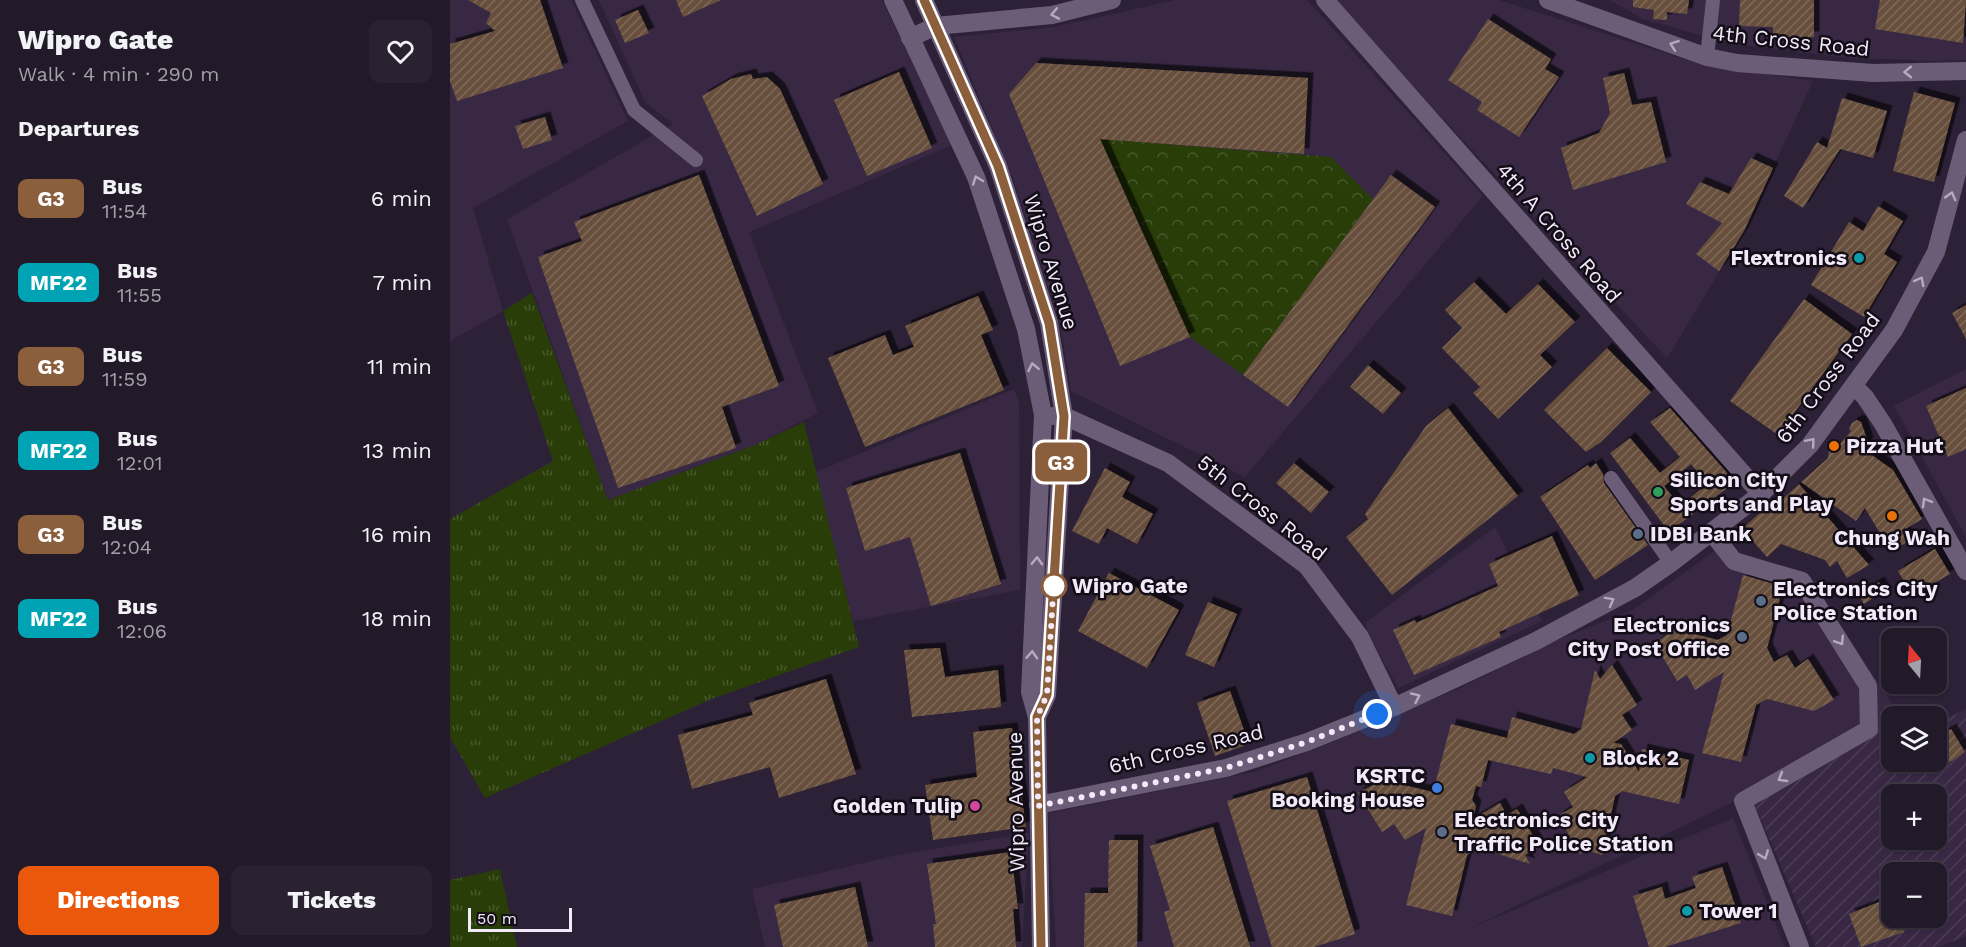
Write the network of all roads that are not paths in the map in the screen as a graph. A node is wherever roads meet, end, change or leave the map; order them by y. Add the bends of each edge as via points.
1 (582, 0) edge
2 (893, 0) edge
3 (924, 0) edge
4 (1112, 0) edge
5 (1324, 0) edge
6 (1548, 0) edge
7 (1713, 0) edge
8 (936, 27) junction
9 (910, 38) junction
10 (1707, 57) junction
11 (1966, 71) edge
12 (1966, 140) edge
13 (696, 160) dead end
14 (1854, 386) junction
15 (1042, 415) junction
16 (1064, 416) junction
17 (1611, 478) dead end
18 (1761, 494) junction
19 (1712, 533) junction
20 (1671, 563) junction
21 (1966, 571) edge
22 (1394, 707) junction
23 (1037, 717) junction
24 (1038, 806) junction
25 (1041, 947) edge
26 (1800, 947) edge

1 - 13 street via 634,110
2 - 9 street, Wipro Avenue
3 - 8 street, Wipro Avenue
4 -> 8 street via 1052,15
5 - 18 street, 4th A Cross Road
10 -> 6 street, 4th Cross Road
7 - 10 street
8 - 9 street
8 - 16 street, Wipro Avenue via 998,166 1049,323
15 -> 9 street, Wipro Avenue via 1026,329 976,177
11 -> 10 street, 4th Cross Road via 1873,73 1737,63
14 -> 12 street, 6th Cross Road via 1894,330 1936,252
18 -> 14 street, 6th Cross Road via 1810,445
21 -> 14 street via 1883,424
15 - 16 street, 5th Cross Road
23 -> 15 street, Wipro Avenue via 1030,692
16 - 22 street, 5th Cross Road via 1168,463 1307,566 1360,637
16 - 23 street, Wipro Avenue via 1047,695
17 - 20 street
18 - 19 street, 6th Cross Road
19 - 20 street, 6th Cross Road
19 -> 26 street via 1734,561 1802,581 1868,686 1869,729 1743,801
22 -> 20 street, 6th Cross Road via 1536,641 1635,588
22 - 24 street, 6th Cross Road via 1307,742 1226,768
23 - 24 street, Wipro Avenue
24 - 25 street, Wipro Avenue

